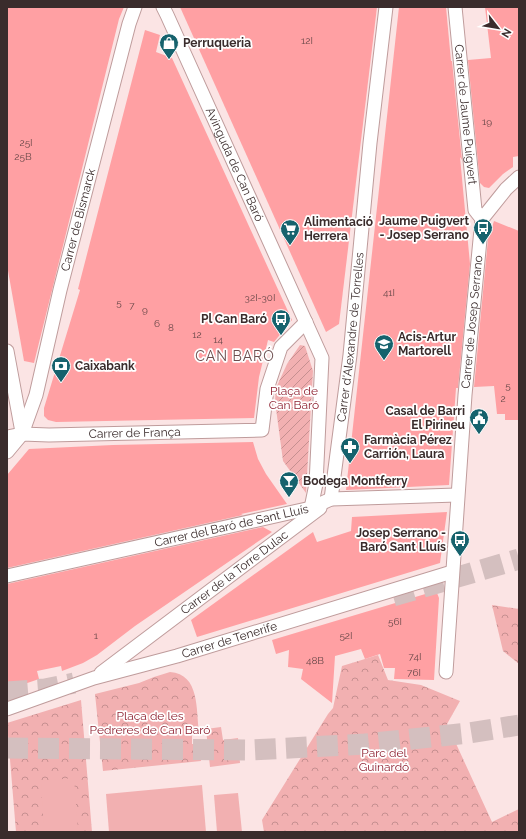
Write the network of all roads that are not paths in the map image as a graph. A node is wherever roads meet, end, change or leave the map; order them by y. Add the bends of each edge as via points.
1 (136, 7) edge
2 (163, 7) edge
3 (386, 7) edge
4 (455, 7) edge
5 (519, 177) edge
6 (482, 219) junction
7 (306, 322) junction
8 (7, 351) edge
9 (22, 434) junction
10 (7, 437) edge
11 (7, 452) edge
12 (457, 495) junction
13 (332, 500) junction
14 (311, 508) junction
15 (452, 572) junction
16 (7, 576) edge
17 (137, 646) junction
18 (146, 664) junction
19 (446, 672) dead end
20 (94, 678) junction
21 (7, 709) edge

1 - 9 street, Carrer de Bismarck via 129,24 62,283 36,395
2 - 7 street, Avinguda de Can Baró
3 - 13 street, Carrer d'Alexandre de Torrelles
4 - 6 street, Carrer de Jaume Puigvert via 476,210
5 - 6 street
6 - 12 street, Carrer de Josep Serrano
7 - 9 street, Carrer de França via 282,347 267,389 262,430
7 - 14 street via 322,358 316,484
8 - 9 street
9 - 10 street, Carrer de França
9 - 11 street
12 - 13 street, Carrer del Baró de Sant Lluís
12 - 15 street, Carrer de Josep Serrano
13 - 14 street, Carrer del Baró de Sant Lluís
13 - 17 street, Carrer de la Torre Dulac
14 - 16 street, Carrer del Baró de Sant Lluís
15 - 18 street, Carrer de Tenerife
15 - 19 street, Carrer de Josep Serrano
17 - 18 street
17 - 20 street, Carrer de la Torre Dulac
18 - 20 street, Carrer de Tenerife
20 - 21 street, Carrer de Tenerife

